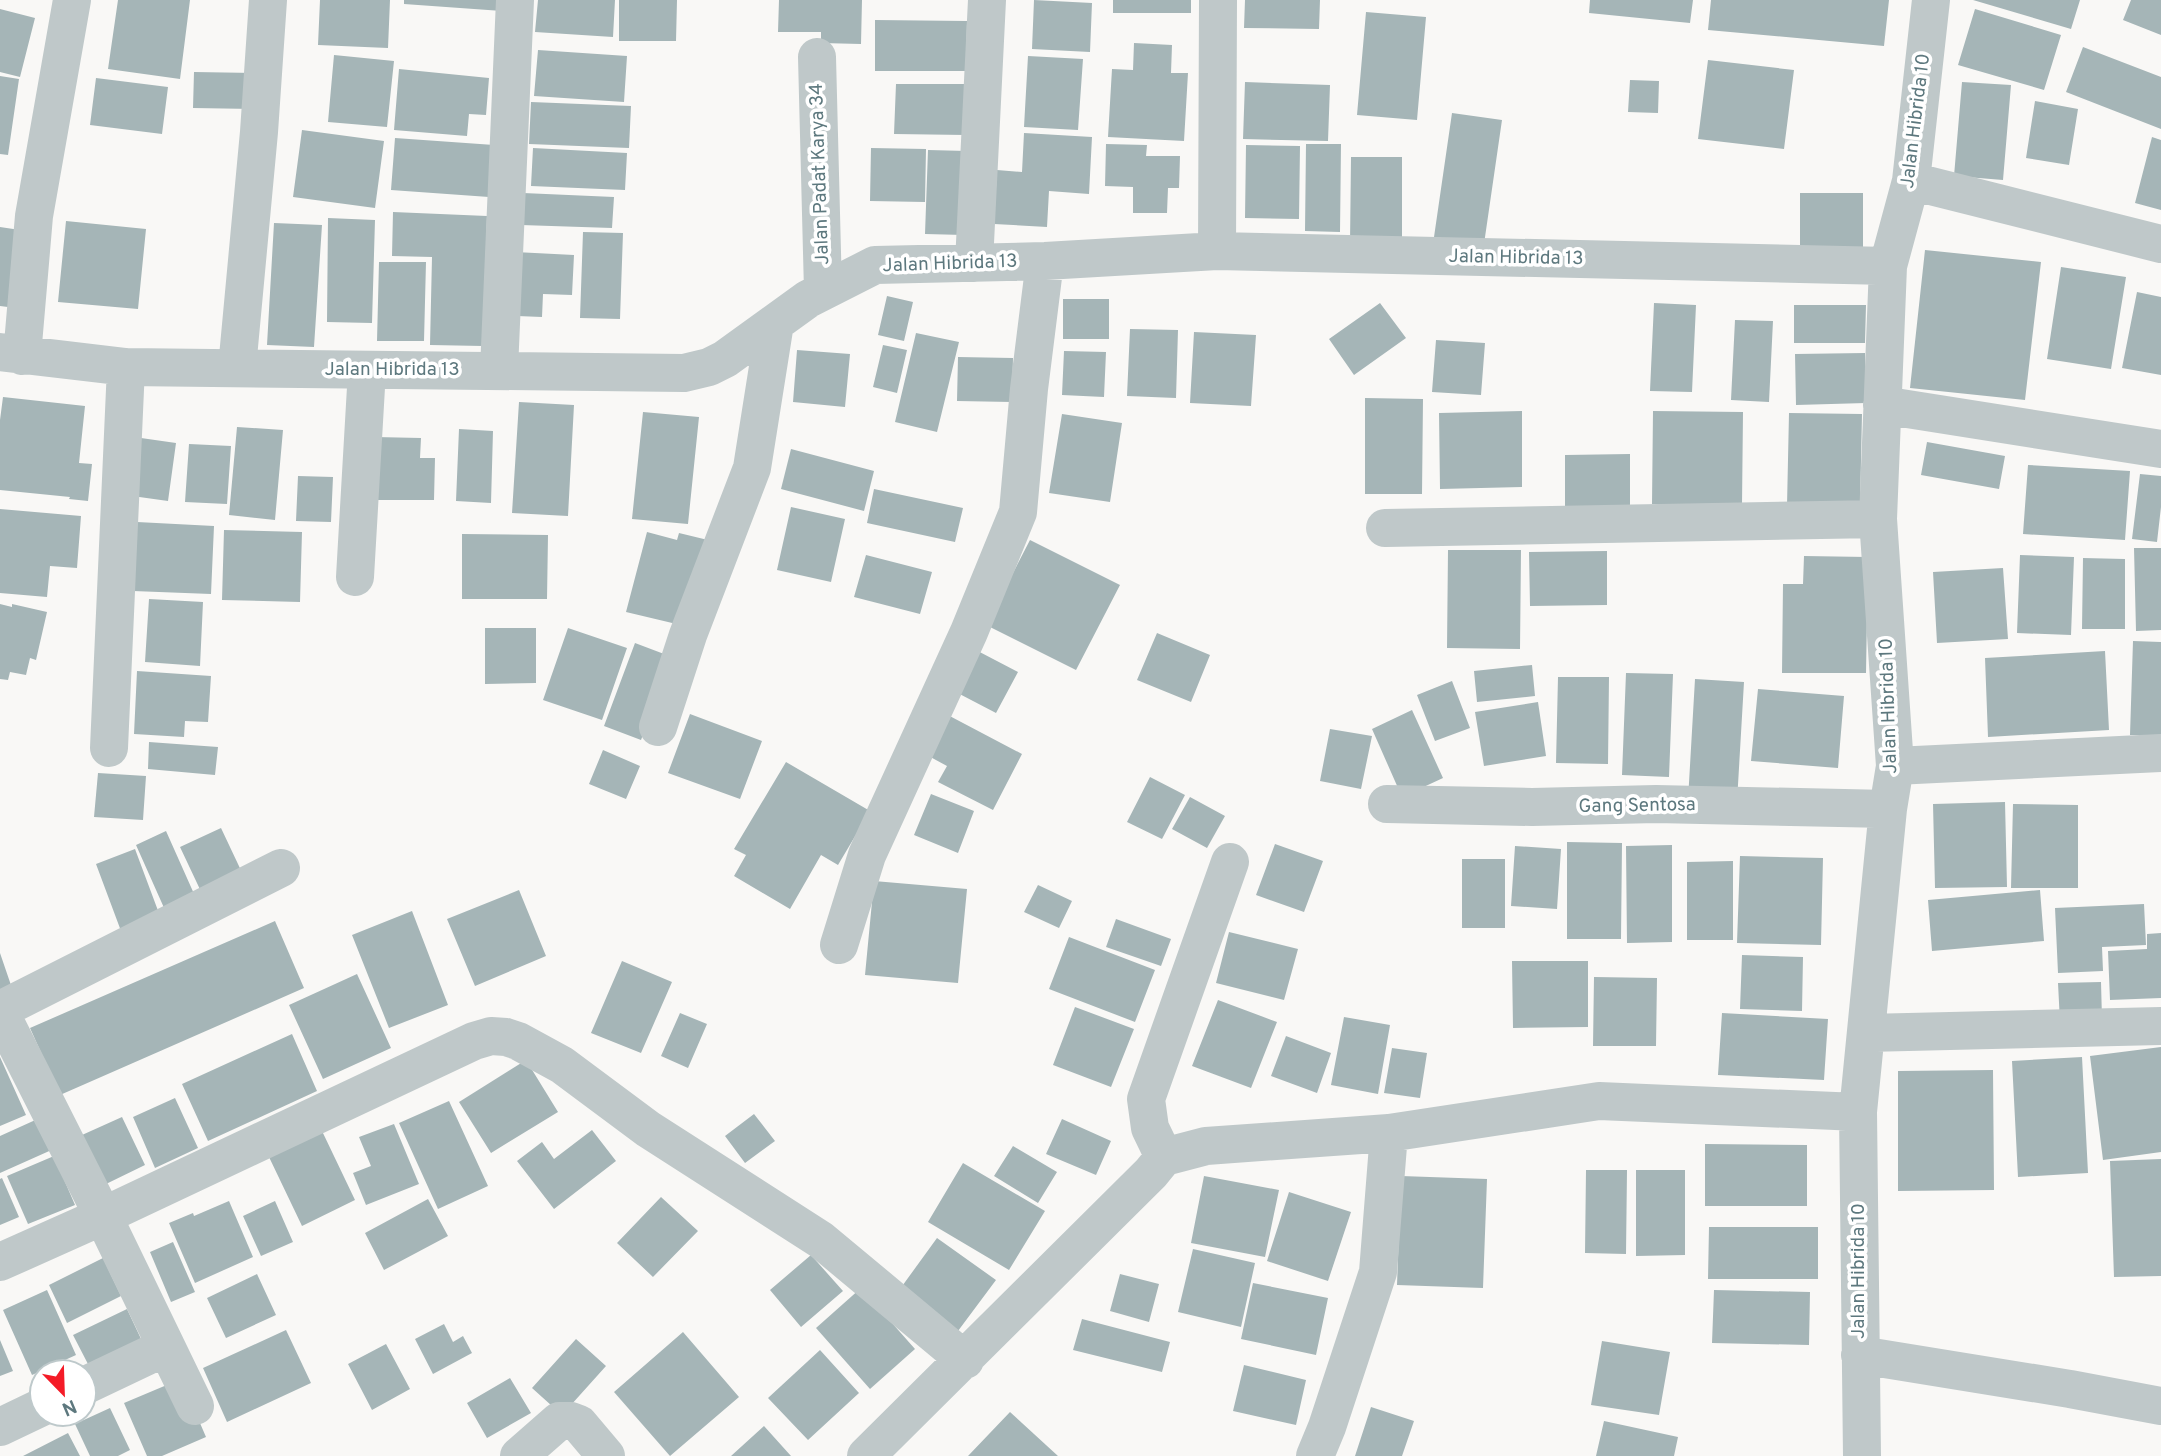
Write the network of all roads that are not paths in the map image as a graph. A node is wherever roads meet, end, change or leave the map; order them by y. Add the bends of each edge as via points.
1 (72, 0) edge
2 (268, 0) edge
3 (515, 0) edge
4 (987, 0) edge
5 (1218, 0) edge
6 (1931, 0) edge
7 (817, 57) dead end
8 (1911, 181) junction
9 (2161, 244) edge
10 (1217, 251) junction
11 (1045, 261) junction
12 (974, 263) junction
13 (1888, 266) junction
14 (823, 291) junction
15 (775, 323) junction
16 (11, 354) edge
17 (126, 367) junction
18 (237, 368) junction
19 (367, 370) junction
20 (499, 370) junction
21 (1882, 405) junction
22 (2161, 449) edge
23 (1878, 519) junction
24 (1385, 528) dead end
25 (355, 577) dead end
26 (658, 727) dead end
27 (109, 748) dead end
28 (2161, 753) edge
29 (1895, 766) junction
30 (1387, 804) dead end
31 (1888, 809) junction
32 (1230, 862) dead end
33 (281, 868) dead end
34 (839, 945) dead end
35 (0, 1011) edge
36 (2161, 1026) edge
37 (1866, 1033) junction
38 (1858, 1112) junction
39 (1389, 1133) junction
40 (1164, 1157) junction
41 (103, 1216) junction
42 (0, 1262) edge
43 (166, 1347) junction
44 (1860, 1355) junction
45 (965, 1360) junction
46 (98, 1379) edge
47 (195, 1406) dead end
48 (2161, 1406) edge
49 (28, 1414) edge
50 (0, 1427) edge
51 (519, 1456) edge
52 (606, 1456) edge
53 (866, 1456) edge
54 (1315, 1456) edge
55 (1862, 1456) edge

1 - 16 street
2 - 18 street
3 - 20 street
4 - 12 street
5 - 10 street
6 - 8 street, Jalan Hibrida 10
7 - 14 street, Jalan Padat Karya 34
8 - 9 street
8 - 13 street, Jalan Hibrida 10
10 - 11 street, Jalan Hibrida 13
10 - 13 street, Jalan Hibrida 13
11 - 12 street, Jalan Hibrida 13
11 - 34 street via 1018,512 969,632 867,855
12 - 14 street, Jalan Hibrida 13 via 875,265
13 - 21 street, Jalan Hibrida 10
14 - 15 street, Jalan Hibrida 13
15 - 20 street, Jalan Hibrida 13 via 725,359 684,373
15 - 26 street via 752,468
16 - 17 street, Jalan Hibrida 13
17 - 18 street, Jalan Hibrida 13
17 - 27 street
18 - 19 street, Jalan Hibrida 13
19 - 20 street, Jalan Hibrida 13
19 - 25 street
21 - 22 street
21 - 23 street, Jalan Hibrida 10
23 - 24 street
23 - 29 street, Jalan Hibrida 10
28 - 29 street
29 - 31 street, Jalan Hibrida 10
30 - 31 street, Gang Sentosa
31 - 37 street, Jalan Hibrida 10
32 - 40 street via 1146,1099 1150,1128
33 - 35 street
35 - 41 street
36 - 37 street
37 - 38 street, Jalan Hibrida 10
38 - 39 street via 1599,1101
38 - 44 street, Jalan Hibrida 10
39 - 40 street via 1206,1146
39 - 54 street via 1378,1272
40 - 45 street
41 - 42 street
41 - 43 street
41 - 45 street via 474,1041 506,1037 562,1065 648,1129 821,1240
43 - 46 street
43 - 47 street
44 - 48 street
44 - 55 street, Jalan Hibrida 10
45 - 53 street
49 - 50 street
51 - 52 street via 559,1421 579,1424

